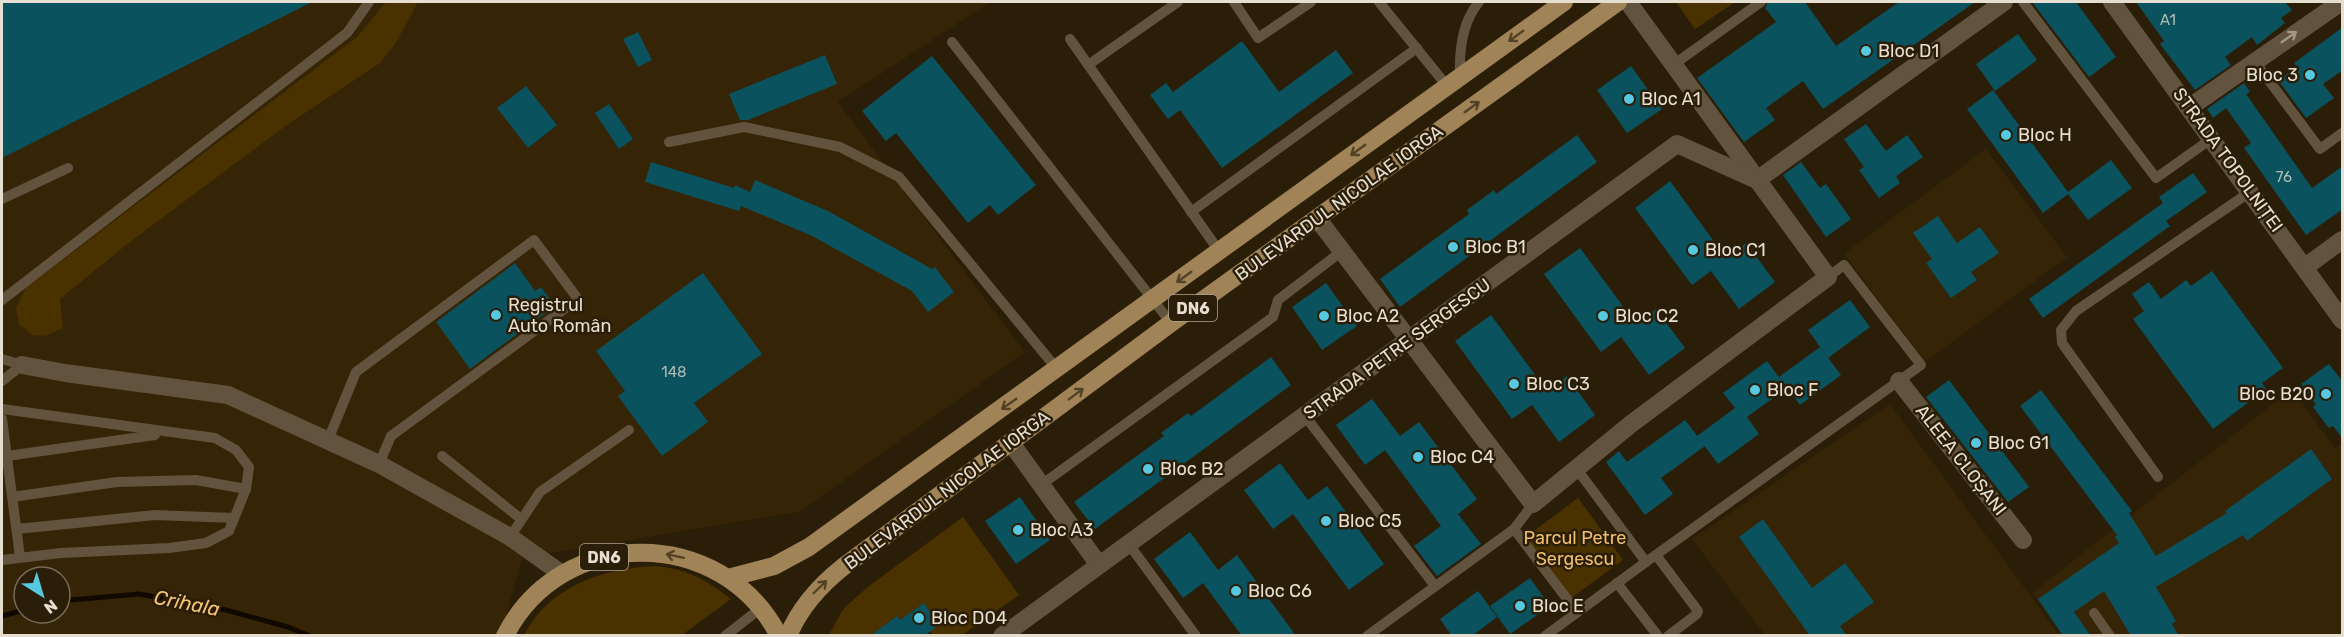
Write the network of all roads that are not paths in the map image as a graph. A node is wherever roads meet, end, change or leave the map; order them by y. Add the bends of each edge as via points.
1 (369, 2) edge
2 (1178, 2) edge
3 (1234, 2) edge
4 (1311, 2) edge
5 (1379, 2) edge
6 (1479, 2) edge
7 (1564, 2) edge
8 (1618, 2) edge
9 (1628, 2) edge
10 (1761, 2) edge
11 (2004, 2) edge
12 (2024, 2) edge
13 (2112, 2) edge
14 (2329, 5) edge
15 (1070, 39) dead end
16 (952, 42) dead end
17 (1417, 48) junction
18 (2254, 62) junction
19 (1088, 65) junction
20 (1673, 65) junction
21 (1454, 81) junction
22 (2190, 107) junction
23 (2343, 133) edge
24 (2211, 139) junction
25 (669, 142) dead end
26 (68, 168) dead end
27 (1757, 180) junction
28 (2250, 192) junction
29 (2, 199) edge
30 (1191, 212) junction
31 (1317, 218) junction
32 (2343, 240) edge
33 (1219, 251) junction
34 (1342, 251) junction
35 (2305, 267) junction
36 (1828, 277) junction
37 (1153, 299) junction
38 (2, 300) edge
39 (2343, 320) edge
40 (1171, 323) junction
41 (1409, 339) junction
42 (2, 359) edge
43 (22, 365) junction
44 (1057, 369) junction
45 (2, 381) edge
46 (1899, 381) junction
47 (2, 409) edge
48 (1305, 416) junction
49 (2, 419) edge
50 (629, 430) dead end
51 (169, 434) junction
52 (328, 440) junction
53 (1011, 443) junction
54 (7, 456) junction
55 (442, 456) dead end
56 (379, 464) junction
57 (1576, 468) junction
58 (2158, 477) dead end
59 (1041, 485) junction
60 (246, 489) junction
61 (12, 497) junction
62 (1533, 504) junction
63 (234, 518) junction
64 (521, 519) junction
65 (16, 529) junction
66 (1514, 529) junction
67 (510, 537) junction
68 (2023, 540) dead end
69 (1128, 543) junction
70 (1656, 555) junction
71 (21, 557) junction
72 (2, 560) edge
73 (1646, 562) junction
74 (1099, 565) junction
75 (562, 574) junction
76 (728, 578) junction
77 (1617, 583) junction
78 (1436, 586) junction
79 (761, 608) junction
80 (1576, 612) junction
81 (2094, 613) dead end
82 (505, 636) edge
83 (725, 636) edge
84 (779, 636) edge
85 (788, 636) edge
86 (1002, 636) edge
87 (1196, 636) edge
88 (1367, 636) edge
89 (1545, 636) edge
90 (1659, 636) edge
91 (1668, 636) edge
92 (2110, 636) edge

1 - 38 lane via 347,33
2 - 19 lane
3 - 4 lane via 1258,38
5 - 17 lane
6 - 21 lane via 1468,15
7 -> 21 main road, BULEVARDUL NICOLAE IORGA / DN6
31 -> 8 main road, BULEVARDUL NICOLAE IORGA / DN6
9 - 20 street
10 - 20 lane
11 - 27 street
12 - 24 lane via 2156,178
13 - 22 street, STRADA TOPOLNIȚEI
18 -> 14 street
15 - 19 lane
16 - 37 lane
17 - 21 lane
17 - 30 lane
18 - 22 street
18 - 23 lane via 2320,149
19 - 30 lane
20 - 27 street
21 -> 33 main road, BULEVARDUL NICOLAE IORGA / DN6
22 - 24 street, STRADA TOPOLNIȚEI
24 - 28 street, STRADA TOPOLNIȚEI
25 - 44 lane via 744,127 840,147 898,177
26 - 29 lane
27 - 36 street
27 - 41 street, STRADA PETRE SERGESCU via 1677,144
28 - 35 street, STRADA TOPOLNIȚEI
28 - 58 lane via 2076,311 2061,330 2062,343
30 - 33 lane
31 - 34 street
31 - 40 main road, BULEVARDUL NICOLAE IORGA / DN6
32 - 35 street
33 -> 37 main road, BULEVARDUL NICOLAE IORGA / DN6
34 - 41 street
34 - 59 lane via 1278,300 1273,317
35 - 39 street, STRADA TOPOLNIȚEI
36 - 46 lane via 1844,265 1921,365
36 - 57 street
37 - 40 lane
37 - 44 main road, BULEVARDUL NICOLAE IORGA / DN6
53 -> 40 main road, BULEVARDUL NICOLAE IORGA / DN6
41 - 48 street, STRADA PETRE SERGESCU
41 - 62 street
42 - 43 lane
43 - 45 lane
43 - 52 street via 228,395
44 -> 76 main road, BULEVARDUL NICOLAE IORGA / DN6 via 809,548 774,566
46 - 68 street, ALEEA CLOȘANI
46 - 70 lane
47 - 51 lane
48 - 69 street, STRADA PETRE SERGESCU
48 - 78 lane
49 - 54 lane
50 - 64 lane via 540,492
51 - 54 lane
51 - 60 lane via 215,438 236,450 249,468
52 - 56 street
52 - 56 lane via 356,372 534,240 579,299 391,436
53 - 59 street
85 -> 53 main road, BULEVARDUL NICOLAE IORGA / DN6 via 814,592 830,577
54 - 61 lane
55 - 64 lane
56 - 67 street
57 - 62 street
57 - 73 lane
59 - 74 street
60 - 61 lane via 196,480 117,482
60 - 63 lane
61 - 65 lane
62 - 66 lane
63 - 65 lane via 155,515
63 - 71 lane via 229,531 206,543
64 - 67 lane
65 - 71 lane
66 - 78 lane
66 - 80 lane
67 - 75 street
69 - 74 street, STRADA PETRE SERGESCU
69 - 87 lane
70 - 73 lane
70 - 91 lane via 1698,611
71 - 72 lane
73 - 77 lane
74 - 86 street, STRADA PETRE SERGESCU
76 -> 75 main road, DN6 via 675,555 646,552 607,556
75 - 82 main road, DN6 via 534,595
76 - 79 main road, DN6
77 - 80 lane
77 - 90 lane
78 - 88 lane
79 - 83 lane
79 - 84 main road, DN6
80 - 89 lane
81 - 92 lane

